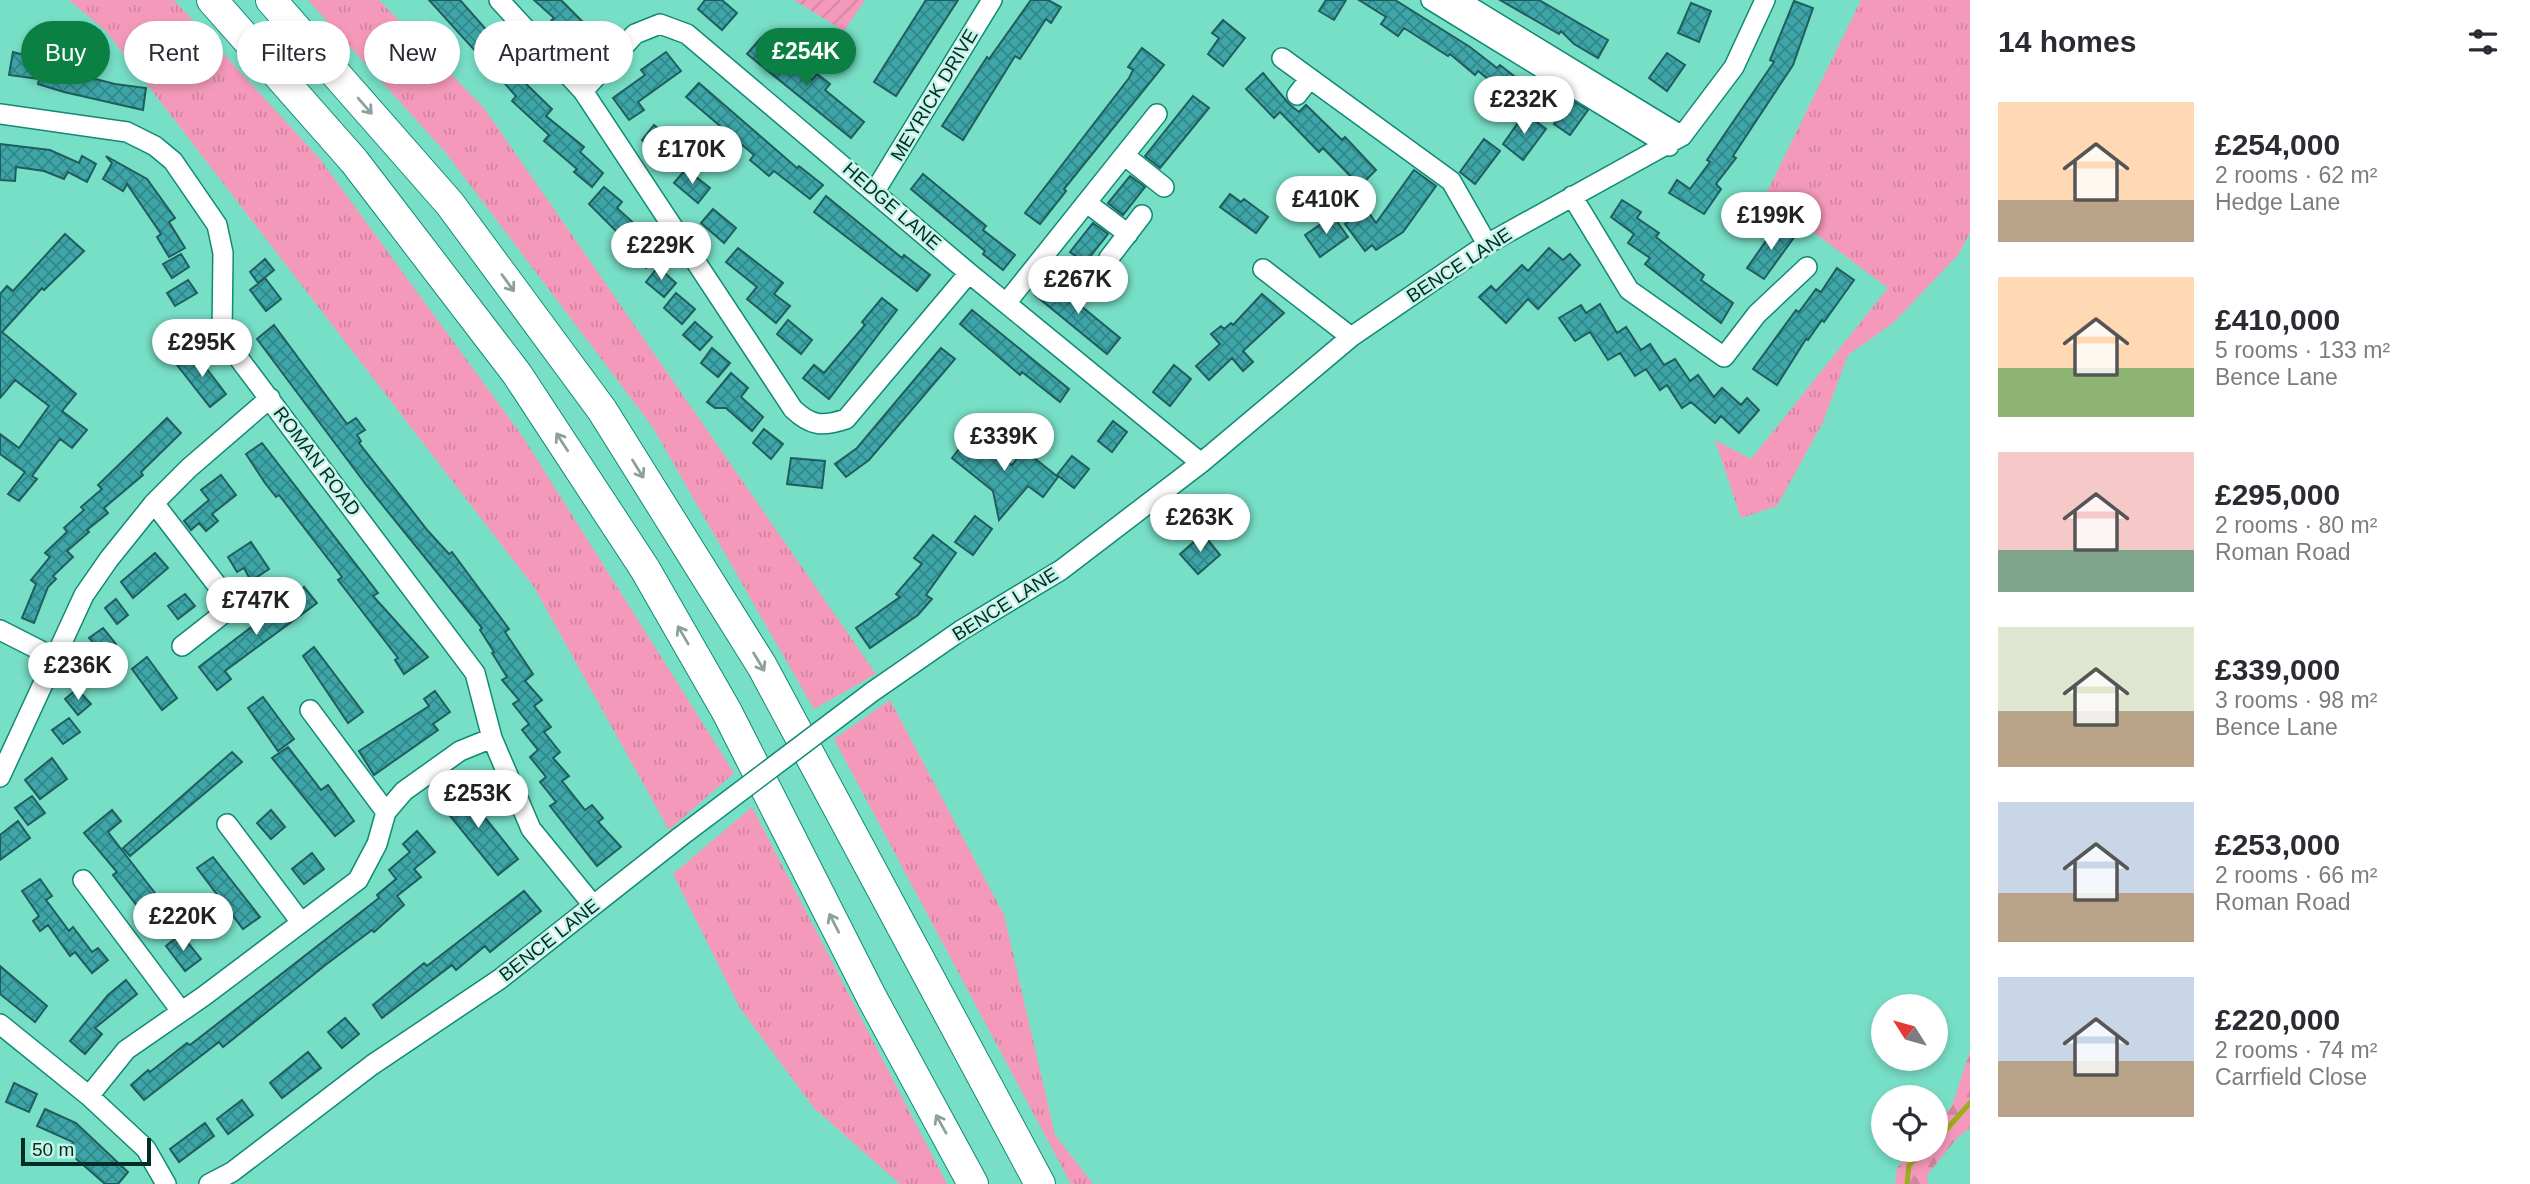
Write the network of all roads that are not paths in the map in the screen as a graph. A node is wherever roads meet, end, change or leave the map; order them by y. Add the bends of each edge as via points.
1 (212, 0) edge
2 (271, 0) edge
3 (499, 0) edge
4 (992, 0) edge
5 (1431, 0) edge
6 (1459, 0) edge
7 (1765, 0) edge
8 (1282, 58) dead end
9 (1310, 78) junction
10 (583, 91) junction
11 (1297, 95) dead end
12 (0, 114) edge
13 (1157, 114) dead end
14 (1676, 141) junction
15 (1124, 155) junction
16 (1165, 186) dead end
17 (876, 191) junction
18 (1572, 196) junction
19 (1087, 202) junction
20 (1142, 215) dead end
21 (1128, 234) junction
22 (1488, 244) junction
23 (1109, 258) dead end
24 (1807, 267) dead end
25 (1263, 269) dead end
26 (969, 273) junction
27 (1007, 302) junction
28 (1351, 337) junction
29 (270, 398) junction
30 (1201, 463) junction
31 (154, 503) junction
32 (0, 630) edge
33 (182, 646) dead end
34 (57, 659) junction
35 (310, 710) dead end
36 (492, 738) junction
37 (0, 777) edge
38 (386, 812) junction
39 (227, 824) dead end
40 (83, 880) dead end
41 (593, 905) junction
42 (300, 921) junction
43 (181, 1011) junction
44 (0, 1024) edge
45 (89, 1096) junction
46 (166, 1184) edge
47 (209, 1184) edge
48 (973, 1184) edge
49 (1040, 1184) edge

48 -> 1 highway via 872,998 727,712 645,569 517,374 354,161
2 -> 49 highway via 450,204 602,410 762,666
3 - 10 street
4 - 17 street, MEYRICK DRIVE
5 - 14 street
6 - 14 street
7 - 14 street, BENCE LANE via 1734,66
8 - 9 street
9 - 11 street
9 - 22 street via 1451,181
10 - 17 street, HEDGE LANE via 635,34 660,24 687,34
10 - 26 street via 793,409 806,422 824,426 846,419
12 - 29 street, ROMAN ROAD via 127,132 173,161 217,225 223,253 222,336
13 - 15 street
14 - 18 street, BENCE LANE
15 - 16 street
15 - 19 street
17 - 26 street, HEDGE LANE
18 - 22 street, BENCE LANE
18 - 24 street via 1629,290 1724,357 1757,314
19 - 21 street
19 - 27 street
20 - 21 street
21 - 23 street
22 - 28 street, BENCE LANE
25 - 28 street
26 - 27 street, HEDGE LANE
27 - 30 street, HEDGE LANE
28 - 30 street, BENCE LANE
29 - 31 street
29 - 36 street, ROMAN ROAD via 475,673
30 - 41 street, BENCE LANE, bridge via 1061,570 960,631 872,692
31 - 33 street via 233,606
31 - 34 street via 84,595
32 - 34 street
34 - 37 street
35 - 38 street
36 - 38 street via 460,751 404,791
36 - 41 street, ROMAN ROAD via 531,829
38 - 42 street via 377,844 358,880
39 - 42 street
40 - 43 street
41 - 47 street, BENCE LANE via 500,979
42 - 43 street
43 - 45 street via 126,1049
44 - 45 street
45 - 46 street via 146,1149

